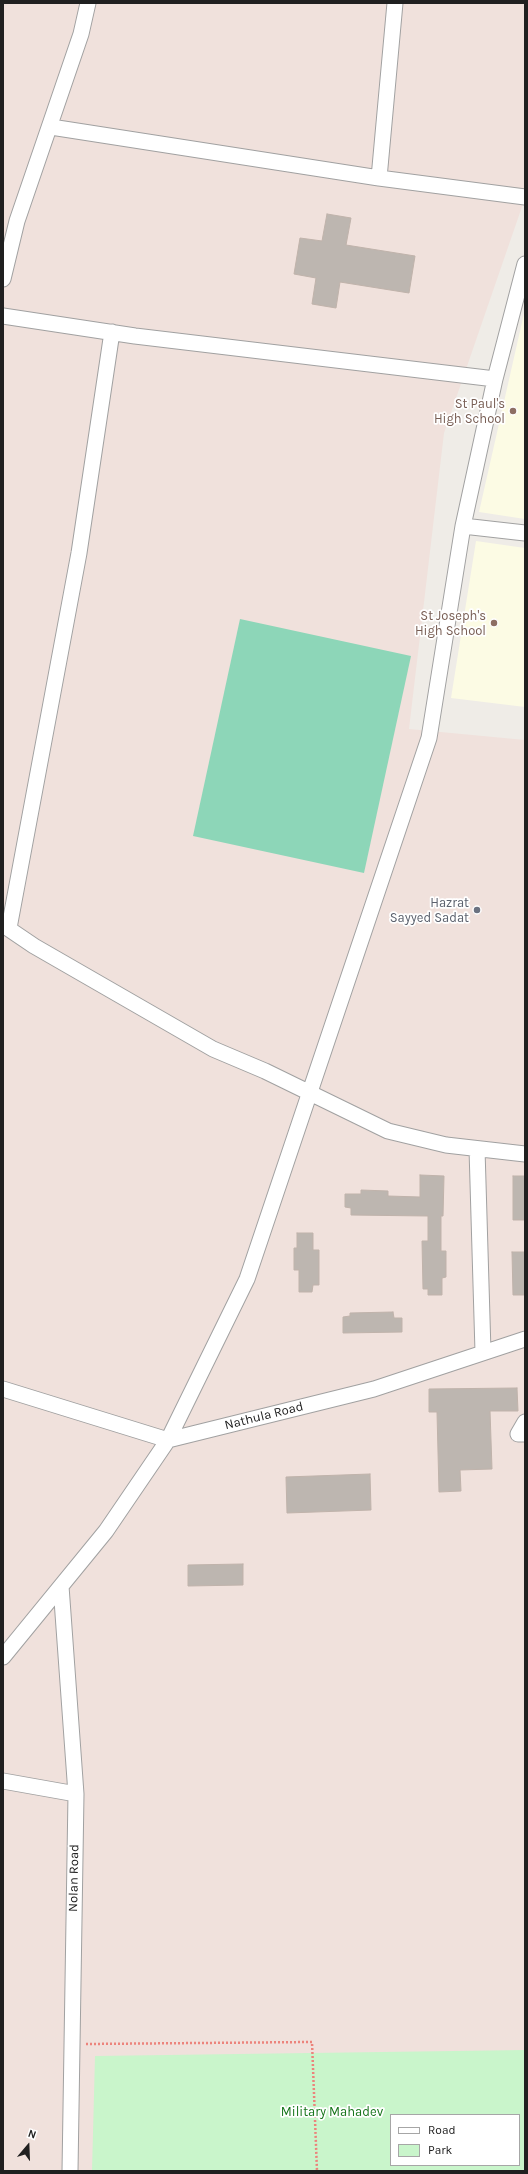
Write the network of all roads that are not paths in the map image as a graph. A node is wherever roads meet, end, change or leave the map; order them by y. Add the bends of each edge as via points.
1 (88, 3) edge
2 (395, 3) edge
3 (51, 127) junction
4 (379, 178) junction
5 (525, 197) edge
6 (525, 264) edge
7 (3, 279) edge
8 (3, 316) edge
9 (112, 332) junction
10 (495, 379) junction
11 (463, 526) junction
12 (525, 533) edge
13 (6, 927) edge
14 (309, 1093) junction
15 (476, 1149) junction
16 (525, 1154) edge
17 (525, 1339) edge
18 (483, 1352) junction
19 (3, 1389) edge
20 (525, 1422) edge
21 (525, 1434) edge
22 (168, 1440) junction
23 (61, 1586) junction
24 (3, 1657) edge
25 (3, 1781) edge
26 (76, 1794) junction
27 (70, 2171) edge

1 - 3 street via 81,34
2 - 4 street
3 - 4 street
3 - 7 street via 17,221
4 - 5 street
6 - 10 street
8 - 9 street
9 - 10 street
9 - 13 street via 79,554
10 - 11 street
11 - 12 street
11 - 14 street via 429,738
13 - 14 street via 34,946 213,1049
14 - 15 street via 388,1131 446,1145
14 - 22 street via 247,1279
15 - 16 street
15 - 18 street
17 - 18 street, Nathula Road
18 - 22 street, Nathula Road via 374,1389
19 - 22 street
20 - 21 street via 518,1434
22 - 23 street via 106,1531
23 - 24 street
23 - 26 street, Nolan Road
25 - 26 street
26 - 27 street, Nolan Road

